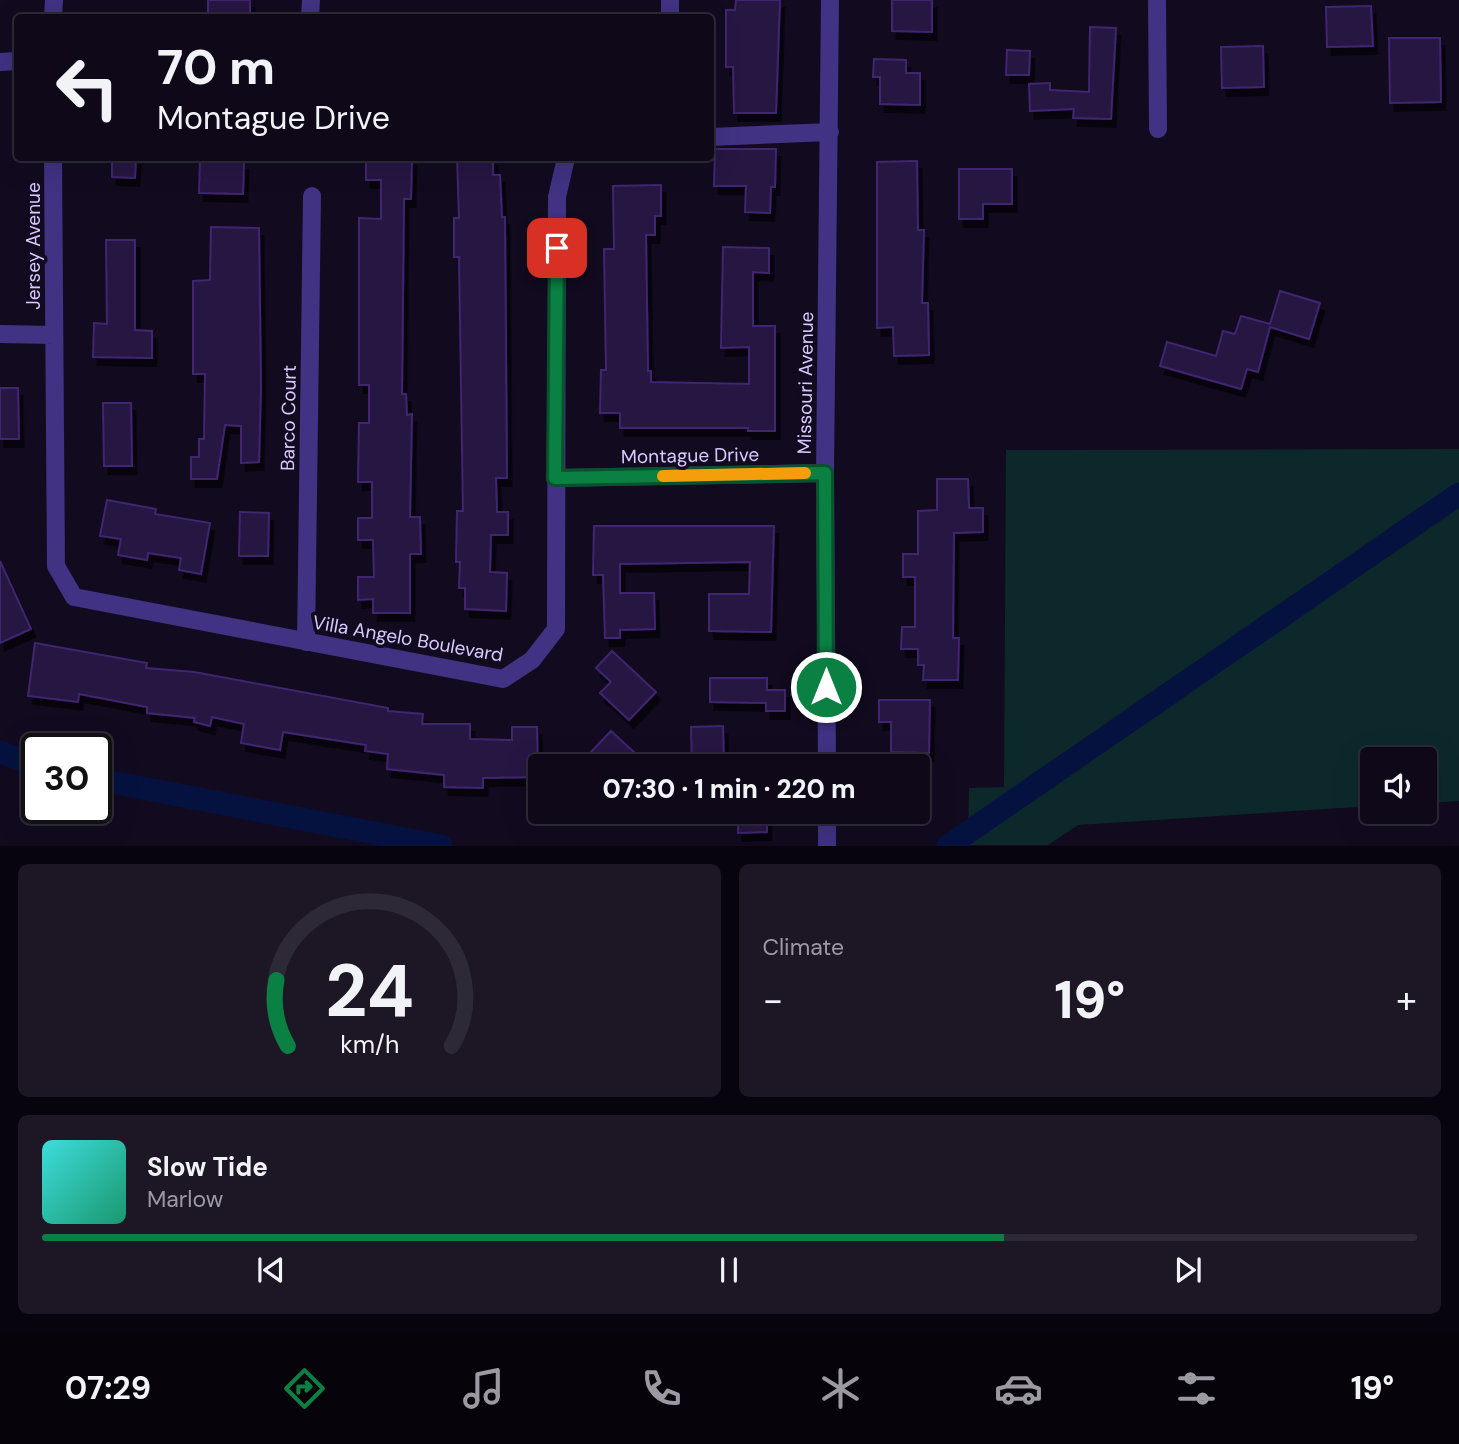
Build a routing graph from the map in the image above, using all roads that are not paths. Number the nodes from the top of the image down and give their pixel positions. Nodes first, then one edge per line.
1 (830, 0) edge
2 (1157, 0) edge
3 (1158, 130) dead end
4 (830, 132) junction
5 (714, 137) edge
6 (53, 161) edge
7 (565, 161) edge
8 (312, 196) dead end
9 (0, 334) edge
10 (54, 335) junction
11 (825, 473) junction
12 (555, 478) junction
13 (306, 642) junction
14 (827, 754) edge
15 (827, 824) edge
16 (827, 845) edge

1 - 4 street, Missouri Avenue
2 - 3 street
4 - 5 street
4 - 11 street, Missouri Avenue
6 - 10 street, Jersey Avenue
7 - 12 street, Villa Angelo Boulevard
8 - 13 street, Barco Court
9 - 10 street
10 - 13 street, Villa Angelo Boulevard
11 - 12 street, Montague Drive
11 - 14 street, Missouri Avenue
12 - 13 street, Villa Angelo Boulevard
15 - 16 street

